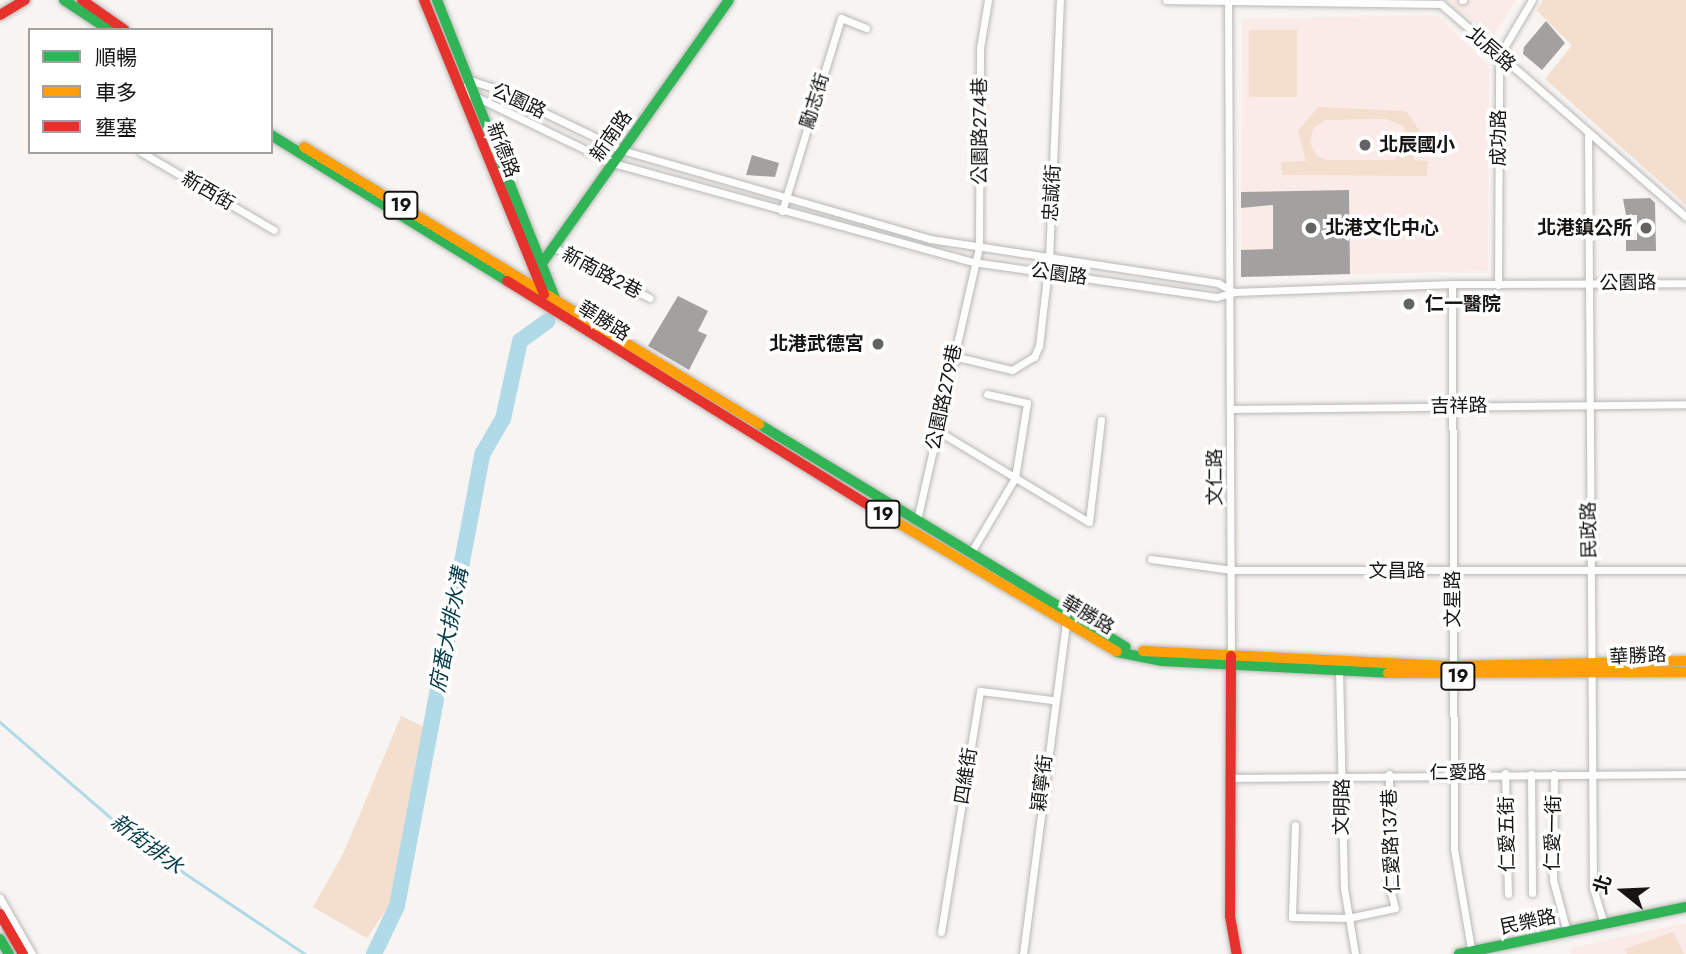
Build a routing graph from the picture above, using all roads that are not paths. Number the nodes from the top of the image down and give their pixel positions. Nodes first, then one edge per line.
1 (25, 0) edge
2 (64, 0) edge
3 (82, 0) edge
4 (424, 0) edge
5 (437, 0) edge
6 (729, 0) edge
7 (988, 0) edge
8 (1060, 0) edge
9 (1166, 0) edge
10 (1532, 0) edge
11 (1228, 1) edge
12 (1441, 2) edge
13 (0, 15) edge
14 (106, 28) edge
15 (122, 28) edge
16 (866, 28) dead end
17 (1499, 56) junction
18 (472, 81) junction
19 (462, 90) junction
20 (479, 99) junction
21 (273, 128) edge
22 (1588, 133) junction
23 (273, 136) edge
24 (622, 150) junction
25 (144, 154) edge
26 (613, 163) junction
27 (786, 197) junction
28 (782, 211) junction
29 (1686, 218) edge
30 (274, 230) dead end
31 (555, 248) junction
32 (979, 248) junction
33 (1049, 260) junction
34 (973, 262) junction
35 (543, 263) junction
36 (1047, 272) junction
37 (1686, 282) edge
38 (530, 283) junction
39 (1452, 284) junction
40 (1588, 284) junction
41 (1498, 285) junction
42 (1234, 292) junction
43 (650, 298) dead end
44 (557, 306) junction
45 (953, 356) junction
46 (987, 394) dead end
47 (1587, 404) junction
48 (1686, 404) edge
49 (1451, 405) junction
50 (1232, 409) junction
51 (1101, 420) dead end
52 (938, 430) junction
53 (1015, 478) junction
54 (913, 526) junction
55 (970, 554) junction
56 (1151, 559) dead end
57 (1232, 570) junction
58 (1686, 570) edge
59 (1453, 571) junction
60 (1590, 571) junction
61 (1068, 619) junction
62 (1231, 660) junction
63 (1339, 660) junction
64 (1686, 661) edge
65 (1591, 664) junction
66 (1454, 671) junction
67 (1339, 672) junction
68 (1686, 672) edge
69 (1591, 676) junction
70 (1052, 700) junction
71 (1453, 772) junction
72 (1505, 773) junction
73 (1389, 774) junction
74 (1531, 774) junction
75 (1686, 774) edge
76 (1343, 775) junction
77 (1554, 775) junction
78 (1592, 775) junction
79 (1231, 778) junction
80 (1295, 825) dead end
81 (1532, 893) dead end
82 (1508, 894) dead end
83 (0, 898) edge
84 (1686, 907) edge
85 (0, 914) edge
86 (1348, 918) junction
87 (1604, 924) junction
88 (941, 932) dead end
89 (1567, 932) junction
90 (0, 939) edge
91 (1472, 953) edge
92 (9, 954) edge
93 (23, 954) edge
94 (32, 954) edge
95 (1023, 954) edge
96 (1237, 954) edge
97 (1355, 954) edge
98 (1460, 954) edge

1 - 13 main road
2 - 14 main road
3 - 15 main road
4 - 19 main road, 新德路
5 - 18 main road, 新德路
6 - 24 main road, 新南路
7 - 32 street, 公園路274巷
8 - 33 street, 忠誠街
9 - 11 street, 北辰路
10 - 17 street
11 - 12 street, 北辰路
11 - 42 street, 文仁路
12 - 17 street, 北辰路
16 - 27 street, 勵志街
17 - 22 street, 北辰路
17 - 41 street, 成功路
18 - 19 street, 公園路
18 - 20 main road, 新德路
18 - 24 street, 公園路
19 - 20 street, 公園路
19 - 38 main road, 新德路
20 - 26 street, 公園路
20 - 35 main road, 新德路
21 - 38 main road, 19
22 - 29 street, 北辰路
22 - 40 street, 民政路
23 - 38 main road, 19
24 - 26 main road, 新南路
24 - 27 street, 公園路
25 - 30 street, 新西街
26 - 28 street, 公園路
26 - 31 main road, 新南路
27 - 28 street, 勵志街
27 - 32 street, 公園路
28 - 34 street, 公園路
31 - 35 main road, 新南路
31 - 43 street, 新南路2巷
32 - 33 street, 公園路
32 - 34 street, 公園路274巷
33 - 36 street, 忠誠街
33 - 42 street, 公園路
34 - 36 street, 公園路
34 - 45 street, 公園路279巷
35 - 38 main road, 新南路
35 - 44 main road, 新德路
36 - 42 street, 公園路
36 - 45 street, 忠誠街
37 - 40 street, 公園路
38 - 44 main road, 19
38 - 44 main road, 19
39 - 41 street, 公園路
39 - 42 street, 公園路
39 - 49 street, 文星路
40 - 41 street, 公園路
40 - 47 street, 民政路
42 - 50 street, 文仁路
44 - 54 main road, 華勝路 / 19
45 - 52 street, 公園路279巷
46 - 53 street
47 - 48 street, 吉祥路
47 - 49 street, 吉祥路
47 - 60 street, 民政路
49 - 50 street, 吉祥路
49 - 59 street, 文星路
50 - 57 street, 文仁路
51 - 53 street
52 - 53 street
52 - 54 street, 公園路279巷
53 - 55 street
54 - 55 main road, 華勝路 / 19
54 - 61 main road, 華勝路 / 19
55 - 61 main road, 華勝路 / 19
56 - 57 street, 文昌路
57 - 59 street, 文昌路
57 - 62 street, 文仁路
58 - 60 street, 文昌路
59 - 60 street, 文昌路
59 - 66 street, 文星路
60 - 65 street, 民政路
61 - 62 main road, 華勝路 / 19
61 - 70 street, 穎寧街
62 - 63 main road, 華勝路 / 19
62 - 67 main road, 華勝路 / 19
62 - 79 main road, 文仁路
63 - 66 main road, 華勝路 / 19
63 - 67 street, 文明路
64 - 65 main road, 華勝路 / 19
65 - 66 main road, 華勝路 / 19
65 - 69 street, 民政路
66 - 67 main road, 華勝路 / 19
66 - 69 main road, 華勝路 / 19
66 - 71 street, 文星路
67 - 76 street, 文明路
68 - 69 main road, 華勝路 / 19
69 - 78 street, 民政路
70 - 88 street, 四維街
70 - 95 street, 穎寧街
71 - 72 street, 仁愛路
71 - 73 street, 仁愛路
71 - 91 street, 文星路
72 - 74 street, 仁愛路
72 - 82 street, 仁愛五街
73 - 76 street, 仁愛路
73 - 86 street, 仁愛路137巷
74 - 77 street, 仁愛路
74 - 81 street
75 - 78 street, 仁愛路
76 - 79 street, 仁愛路
76 - 86 street, 文明路
77 - 78 street, 仁愛路
77 - 89 street, 仁愛一街
78 - 87 street, 民政路
79 - 96 main road, 文仁路
80 - 86 street
83 - 94 street
84 - 87 main road, 民樂路
85 - 93 main road
86 - 97 street, 文明路
87 - 89 main road, 民樂路
89 - 91 main road, 民樂路
90 - 92 main road
91 - 98 main road, 民樂路

